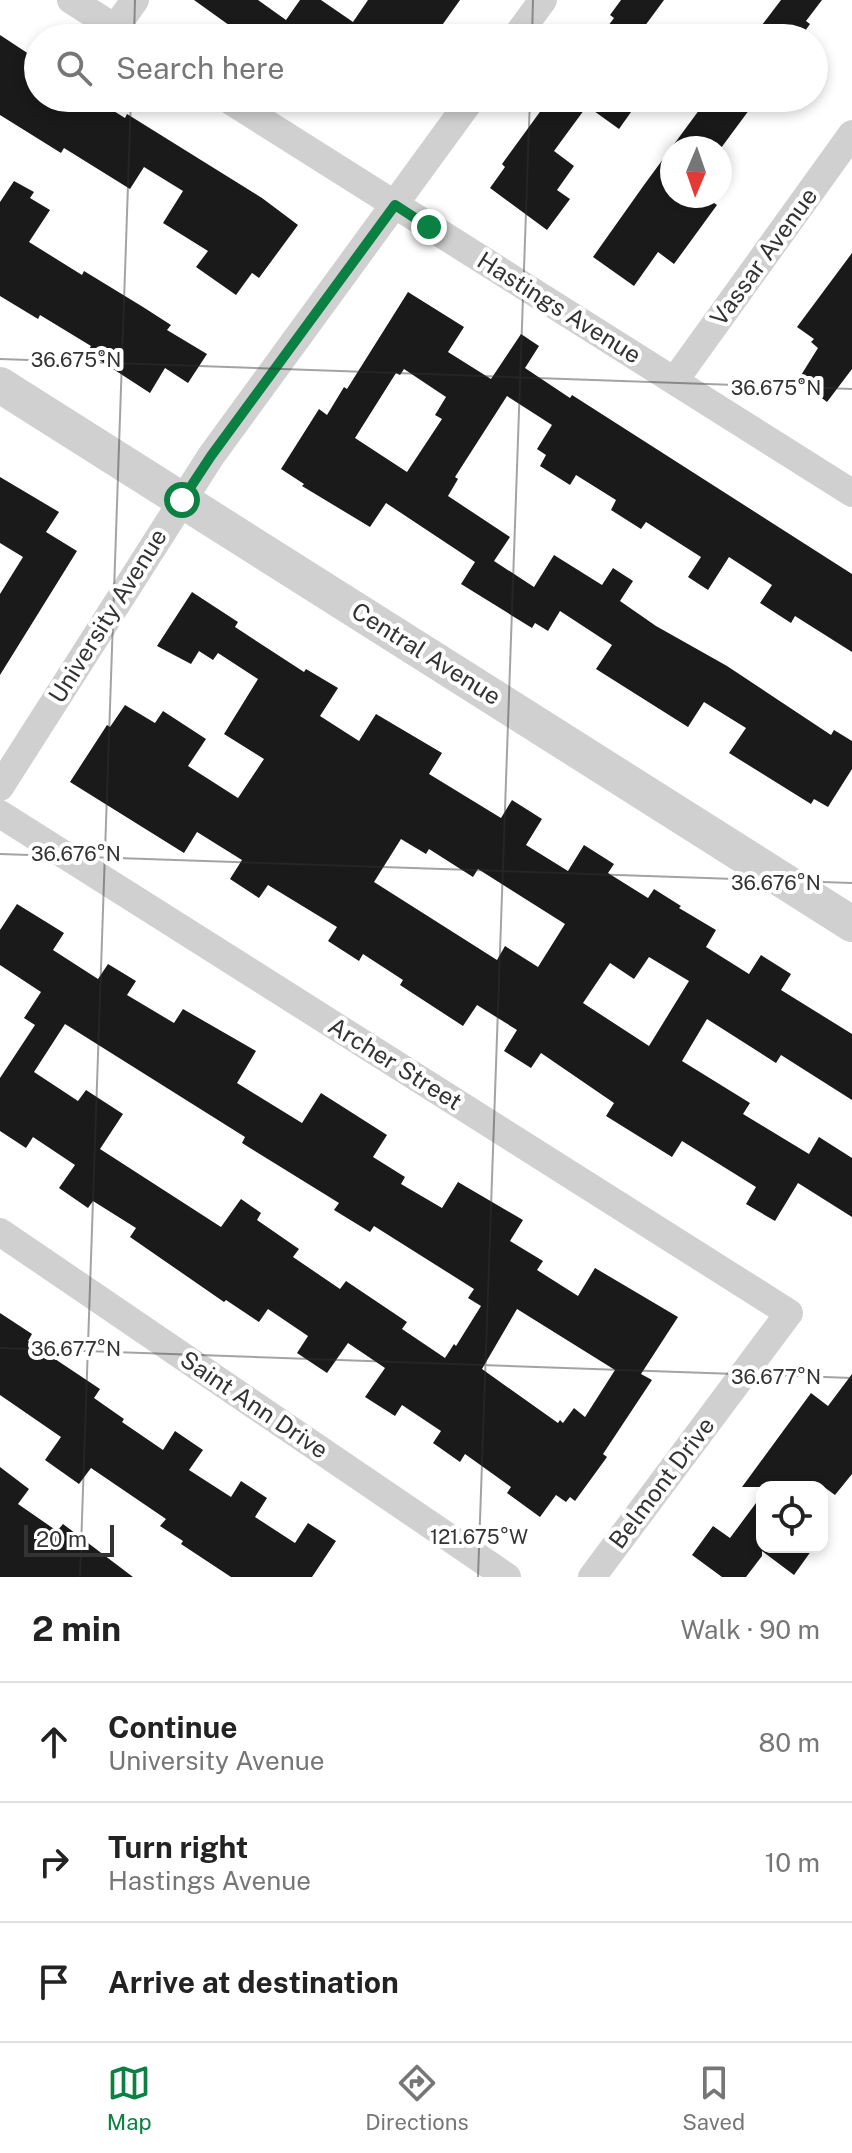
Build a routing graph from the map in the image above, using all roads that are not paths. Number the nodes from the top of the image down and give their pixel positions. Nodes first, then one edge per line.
1 (71, 0) edge
2 (135, 0) edge
3 (543, 0) edge
4 (109, 24) edge
5 (126, 24) edge
6 (525, 24) edge
7 (248, 112) edge
8 (462, 112) edge
9 (852, 134) edge
10 (395, 205) junction
11 (675, 380) junction
12 (0, 385) edge
13 (852, 493) edge
14 (182, 500) junction
15 (0, 787) edge
16 (0, 814) edge
17 (852, 924) edge
18 (0, 1232) edge
19 (789, 1313) joint
20 (507, 1577) edge
21 (592, 1577) edge

1 - 4 street
2 - 5 street
3 - 6 street
7 - 10 street, Hastings Avenue
8 - 10 street, University Avenue
9 - 11 street, Vassar Avenue
10 - 11 street, Hastings Avenue
10 - 14 street, University Avenue
11 - 13 street, Hastings Avenue
12 - 14 street, Central Avenue
14 - 15 street, University Avenue
14 - 17 street, Central Avenue
16 - 19 street, Archer Street
18 - 20 street, Saint Ann Drive
19 - 21 street, Belmont Drive

